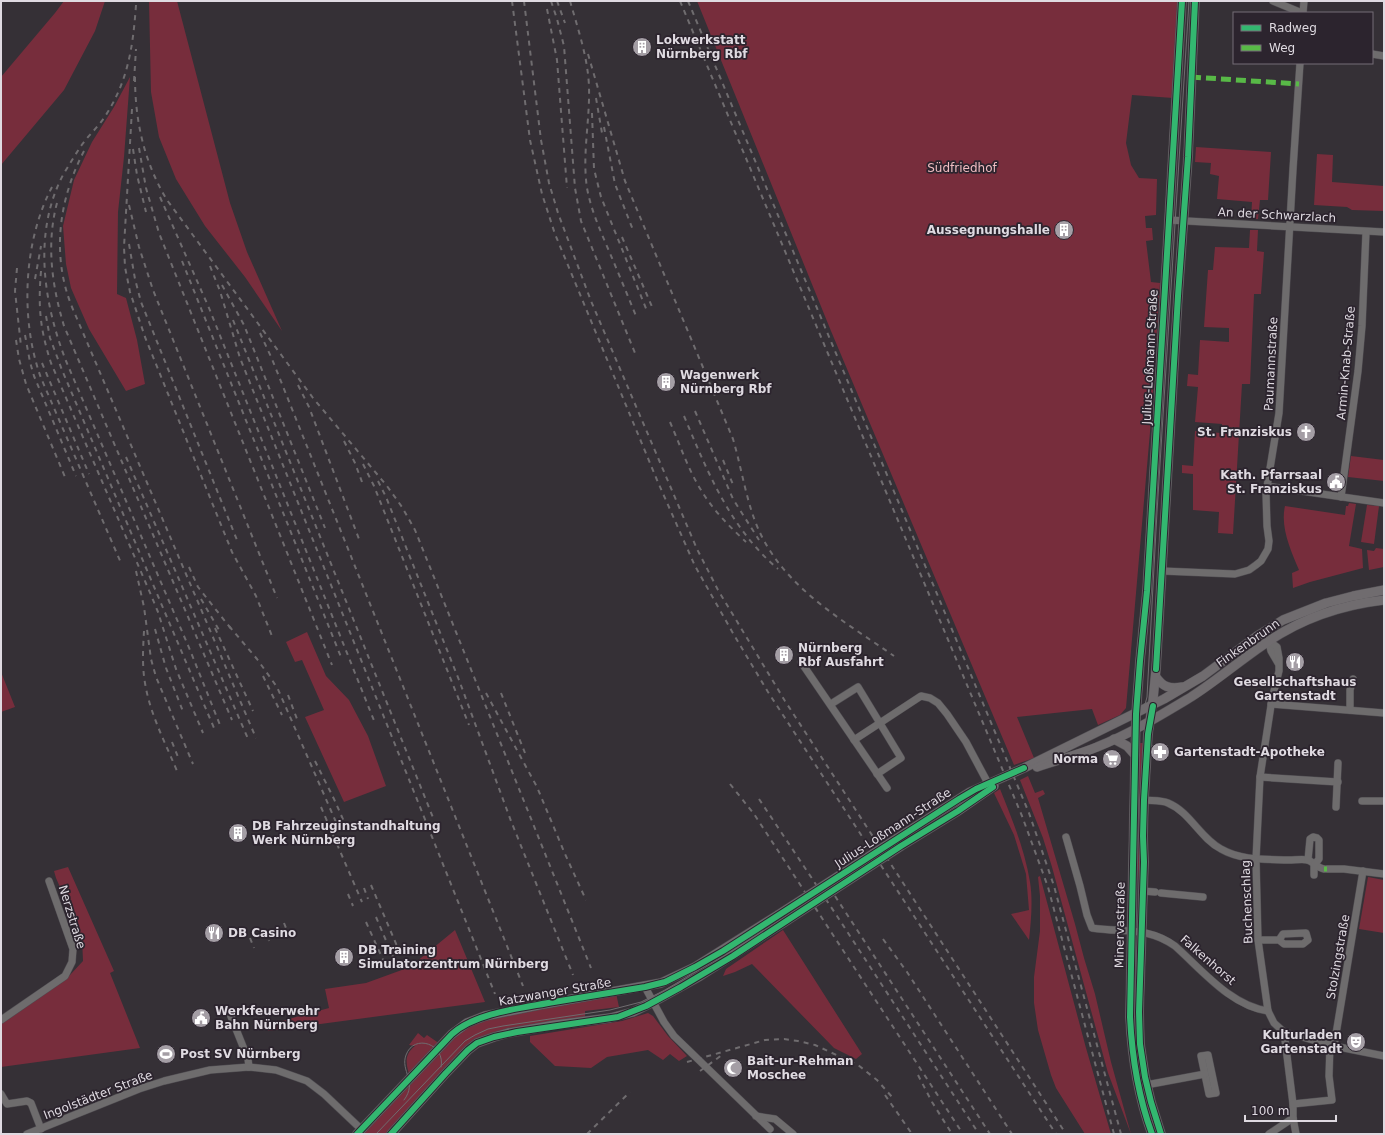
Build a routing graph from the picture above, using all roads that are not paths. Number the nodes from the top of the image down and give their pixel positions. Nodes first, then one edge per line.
1 (1182, 1) edge
2 (1195, 1) edge
3 (1273, 1) edge
4 (1304, 1) edge
5 (1300, 12) edge
6 (1303, 12) edge
7 (1373, 54) edge
8 (1384, 56) edge
9 (1300, 64) edge
10 (1169, 220) junction
11 (1184, 221) junction
12 (1290, 227) junction
13 (1366, 232) junction
14 (1384, 232) edge
15 (1267, 486) junction
16 (1341, 497) junction
17 (1384, 503) edge
18 (1162, 571) junction
19 (1384, 590) edge
20 (1384, 600) edge
21 (1264, 632) junction
22 (1269, 641) junction
23 (801, 662) dead end
24 (1156, 677) junction
25 (1353, 679) dead end
26 (1187, 686) junction
27 (831, 704) junction
28 (1271, 704) junction
29 (1153, 706) junction
30 (1350, 710) junction
31 (1384, 713) edge
32 (1136, 714) junction
33 (1150, 720) junction
34 (880, 723) junction
35 (1136, 728) junction
36 (1114, 739) junction
37 (854, 740) junction
38 (1135, 755) junction
39 (1338, 763) dead end
40 (878, 774) junction
41 (1260, 777) junction
42 (1338, 782) junction
43 (989, 786) junction
44 (886, 788) dead end
45 (1144, 800) junction
46 (1384, 801) edge
47 (1362, 802) dead end
48 (1336, 807) dead end
49 (1066, 837) dead end
50 (1256, 859) junction
51 (1311, 863) junction
52 (1363, 871) junction
53 (1384, 874) edge
54 (1314, 875) dead end
55 (49, 882) dead end
56 (1143, 891) junction
57 (1203, 897) dead end
58 (780, 919) junction
59 (1131, 931) junction
60 (1142, 931) junction
61 (1258, 940) junction
62 (1279, 940) dead end
63 (645, 987) junction
64 (653, 1002) junction
65 (1268, 1011) junction
66 (230, 1014) dead end
67 (1, 1020) edge
68 (1284, 1032) junction
69 (1332, 1045) junction
70 (1384, 1056) edge
71 (249, 1067) junction
72 (1205, 1074) junction
73 (1146, 1085) junction
74 (1, 1094) edge
75 (1293, 1104) junction
76 (756, 1116) junction
77 (1293, 1118) junction
78 (41, 1129) junction
79 (770, 1129) dead end
80 (362, 1132) edge
81 (27, 1134) edge
82 (391, 1134) edge
83 (793, 1134) edge
84 (1152, 1134) edge
85 (1161, 1134) edge
86 (1269, 1134) edge
87 (1296, 1134) edge

1 - 10 main road, Julius-Loßmann-Straße
2 - 11 main road, Julius-Loßmann-Straße
3 - 5 street
4 - 6 street
7 - 8 street
9 - 12 street, Paumannstraße
10 - 11 street, An der Schwarzlach
10 - 32 main road, Julius-Loßmann-Straße
11 - 12 street, An der Schwarzlach
11 - 18 main road, Julius-Loßmann-Straße
12 - 13 street, An der Schwarzlach
12 - 15 street, Paumannstraße
13 - 14 street, An der Schwarzlach
13 - 16 street, Armin-Knab-Straße
15 - 16 street
15 - 18 street, Paumannstraße
16 - 17 street
18 - 24 main road, Julius-Loßmann-Straße
19 - 21 main road, Finkenbrunn
20 - 22 main road, Finkenbrunn
21 - 22 street, Buchenschlag
21 - 26 main road, Finkenbrunn
22 - 28 street, Buchenschlag
22 - 33 main road, Finkenbrunn
23 - 27 street
24 - 26 main road
24 - 29 main road, Julius-Loßmann-Straße
25 - 30 street
26 - 29 main road, Finkenbrunn
27 - 34 street
27 - 37 street
28 - 30 street
28 - 41 street, Buchenschlag
29 - 32 main road, Finkenbrunn
29 - 33 main road, Julius-Loßmann-Straße
30 - 31 street
32 - 35 main road, Minervastraße
32 - 43 main road, Julius-Loßmann-Straße
33 - 35 main road, Finkenbrunn
33 - 45 main road, Minervastraße
34 - 37 street
34 - 40 street
34 - 43 street
35 - 36 main road, Julius-Loßmann-Straße
35 - 38 main road, Minervastraße
36 - 38 main road
36 - 43 main road, Julius-Loßmann-Straße
37 - 40 street
38 - 59 main road, Minervastraße
39 - 42 street
40 - 44 street
41 - 42 street
41 - 50 street, Buchenschlag
42 - 48 street
43 - 58 main road, Julius-Loßmann-Straße, bridge
45 - 50 street
45 - 56 main road, Minervastraße
46 - 47 street
49 - 59 street, Minervastraße
50 - 51 street
50 - 61 street, Buchenschlag
51 - 52 street
51 - 54 street
52 - 53 street
52 - 69 street, Stolzingstraße
55 - 67 street, Nerzstraße
56 - 57 street
56 - 60 main road, Minervastraße
58 - 63 main road, Katzwanger Straße
58 - 64 main road
59 - 60 street, Falkenhorst
59 - 84 main road, Minervastraße
60 - 65 street, Falkenhorst
60 - 73 main road, Minervastraße
61 - 62 street
61 - 65 street, Buchenschlag
63 - 64 street
63 - 80 main road, Katzwanger Straße
64 - 76 street
64 - 82 main road
65 - 68 street, Buchenschlag
66 - 71 street
68 - 69 street
68 - 75 street
69 - 70 street
69 - 75 street, Stolzingstraße
71 - 78 street, Ingolstädter Straße
71 - 80 street, Ingolstädter Straße
72 - 72 street
72 - 73 street
73 - 85 main road, Minervastraße
74 - 78 street
75 - 77 street
76 - 79 street
76 - 83 street
77 - 86 street
77 - 87 street
78 - 81 street, Ingolstädter Straße

